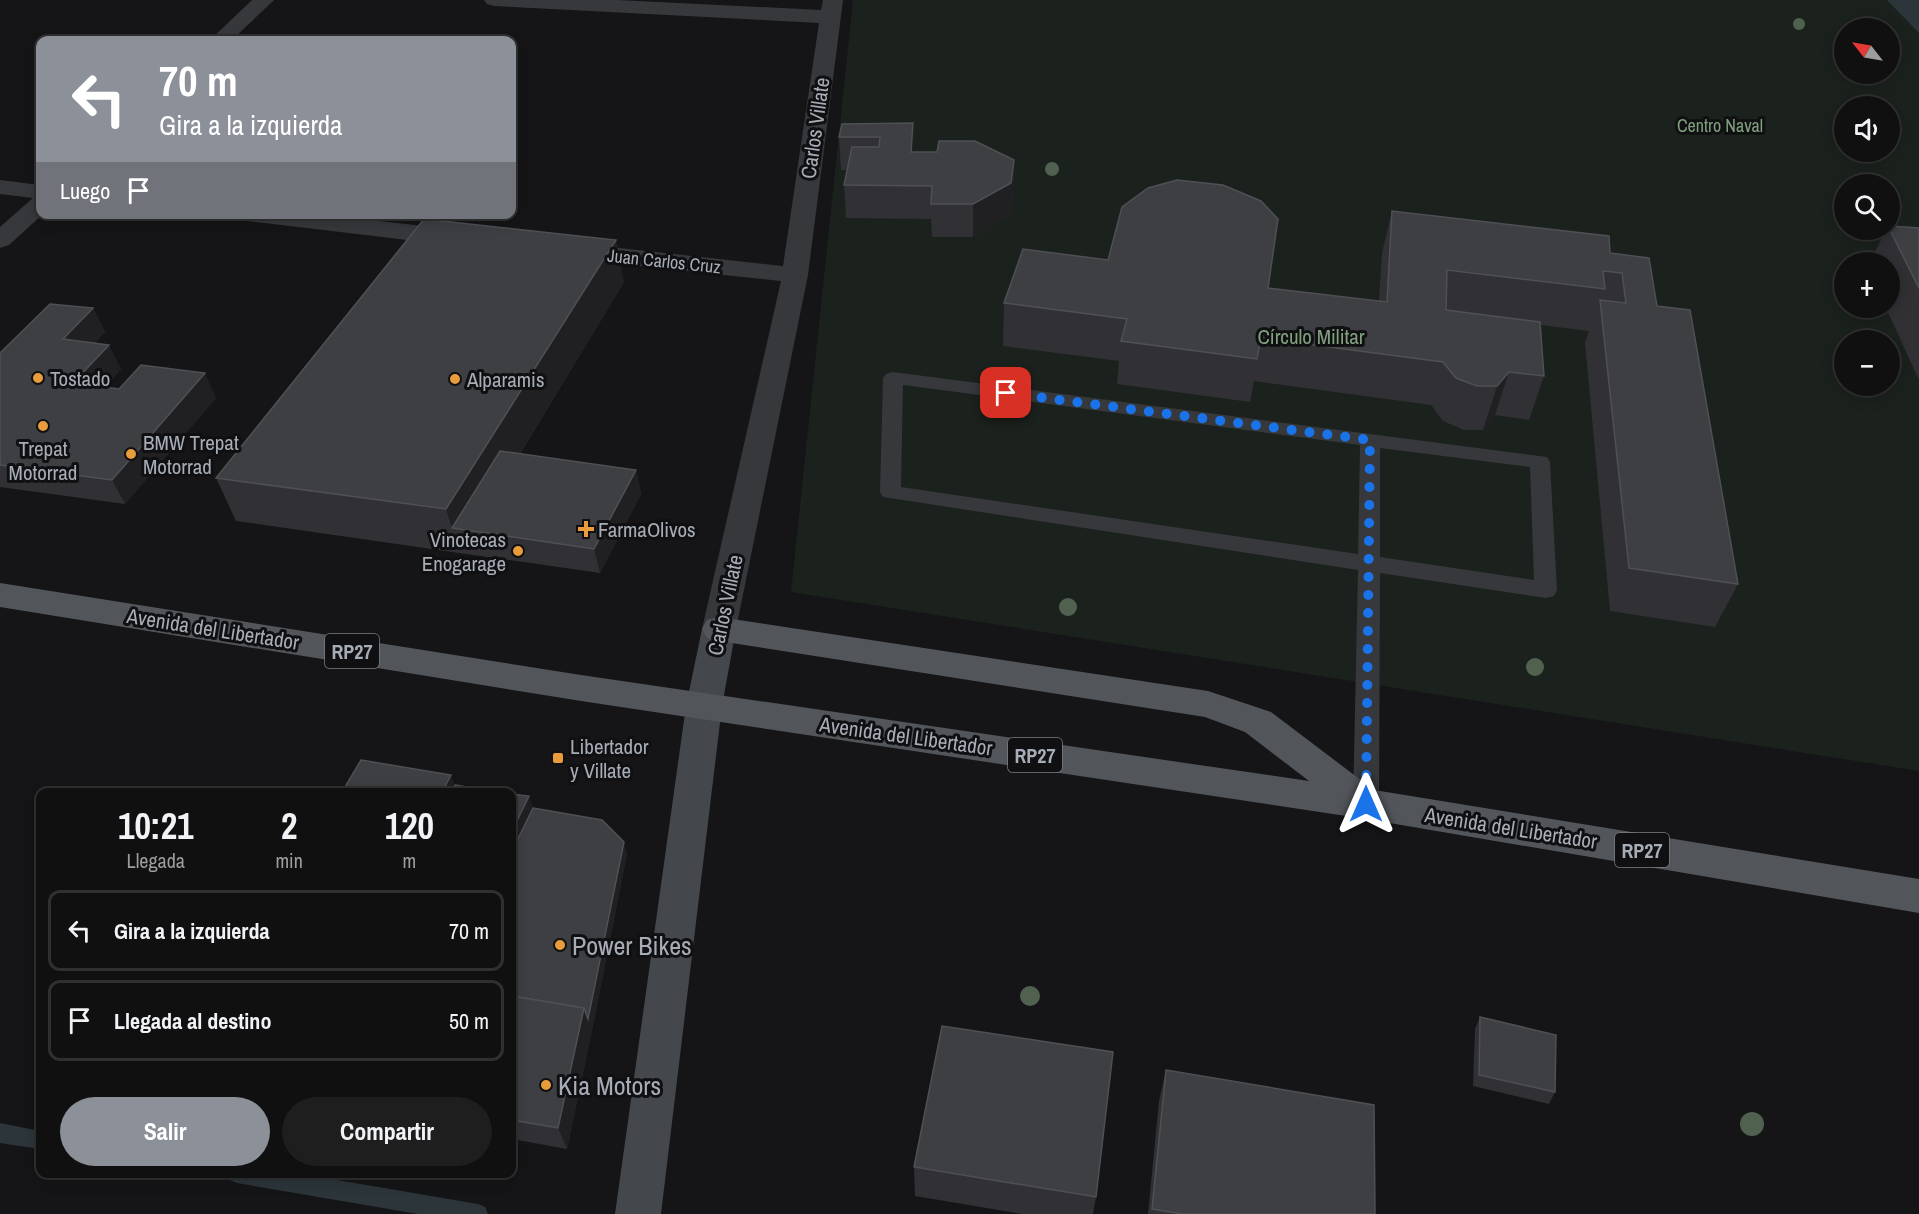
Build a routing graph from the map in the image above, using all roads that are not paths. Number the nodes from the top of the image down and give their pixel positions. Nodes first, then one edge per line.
1 (264, 0) edge
2 (494, 0) edge
3 (832, 9) edge
4 (224, 36) edge
5 (0, 187) edge
6 (36, 192) edge
7 (36, 208) edge
8 (292, 219) edge
9 (0, 240) edge
10 (487, 241) edge
11 (546, 248) edge
12 (795, 275) junction
13 (1370, 440) junction
14 (1368, 564) junction
15 (0, 595) edge
16 (719, 629) junction
17 (704, 706) junction
18 (1366, 804) junction
19 (1919, 896) edge
20 (638, 1214) edge

1 - 4 street
2 - 3 street
3 - 12 street, Carlos Villate
5 - 6 street
7 - 9 street
8 - 10 street
11 - 12 street, Juan Carlos Cruz
12 - 16 street, Carlos Villate
13 - 14 lane
13 - 14 lane
13 - 14 lane
14 - 18 lane
15 - 17 main road, Avenida del Libertador / RP27
16 - 17 street, Carlos Villate
16 - 18 main road
17 - 18 main road, Avenida del Libertador / RP27
17 - 20 street, Carlos Villate
18 - 19 main road, Avenida del Libertador / RP27

